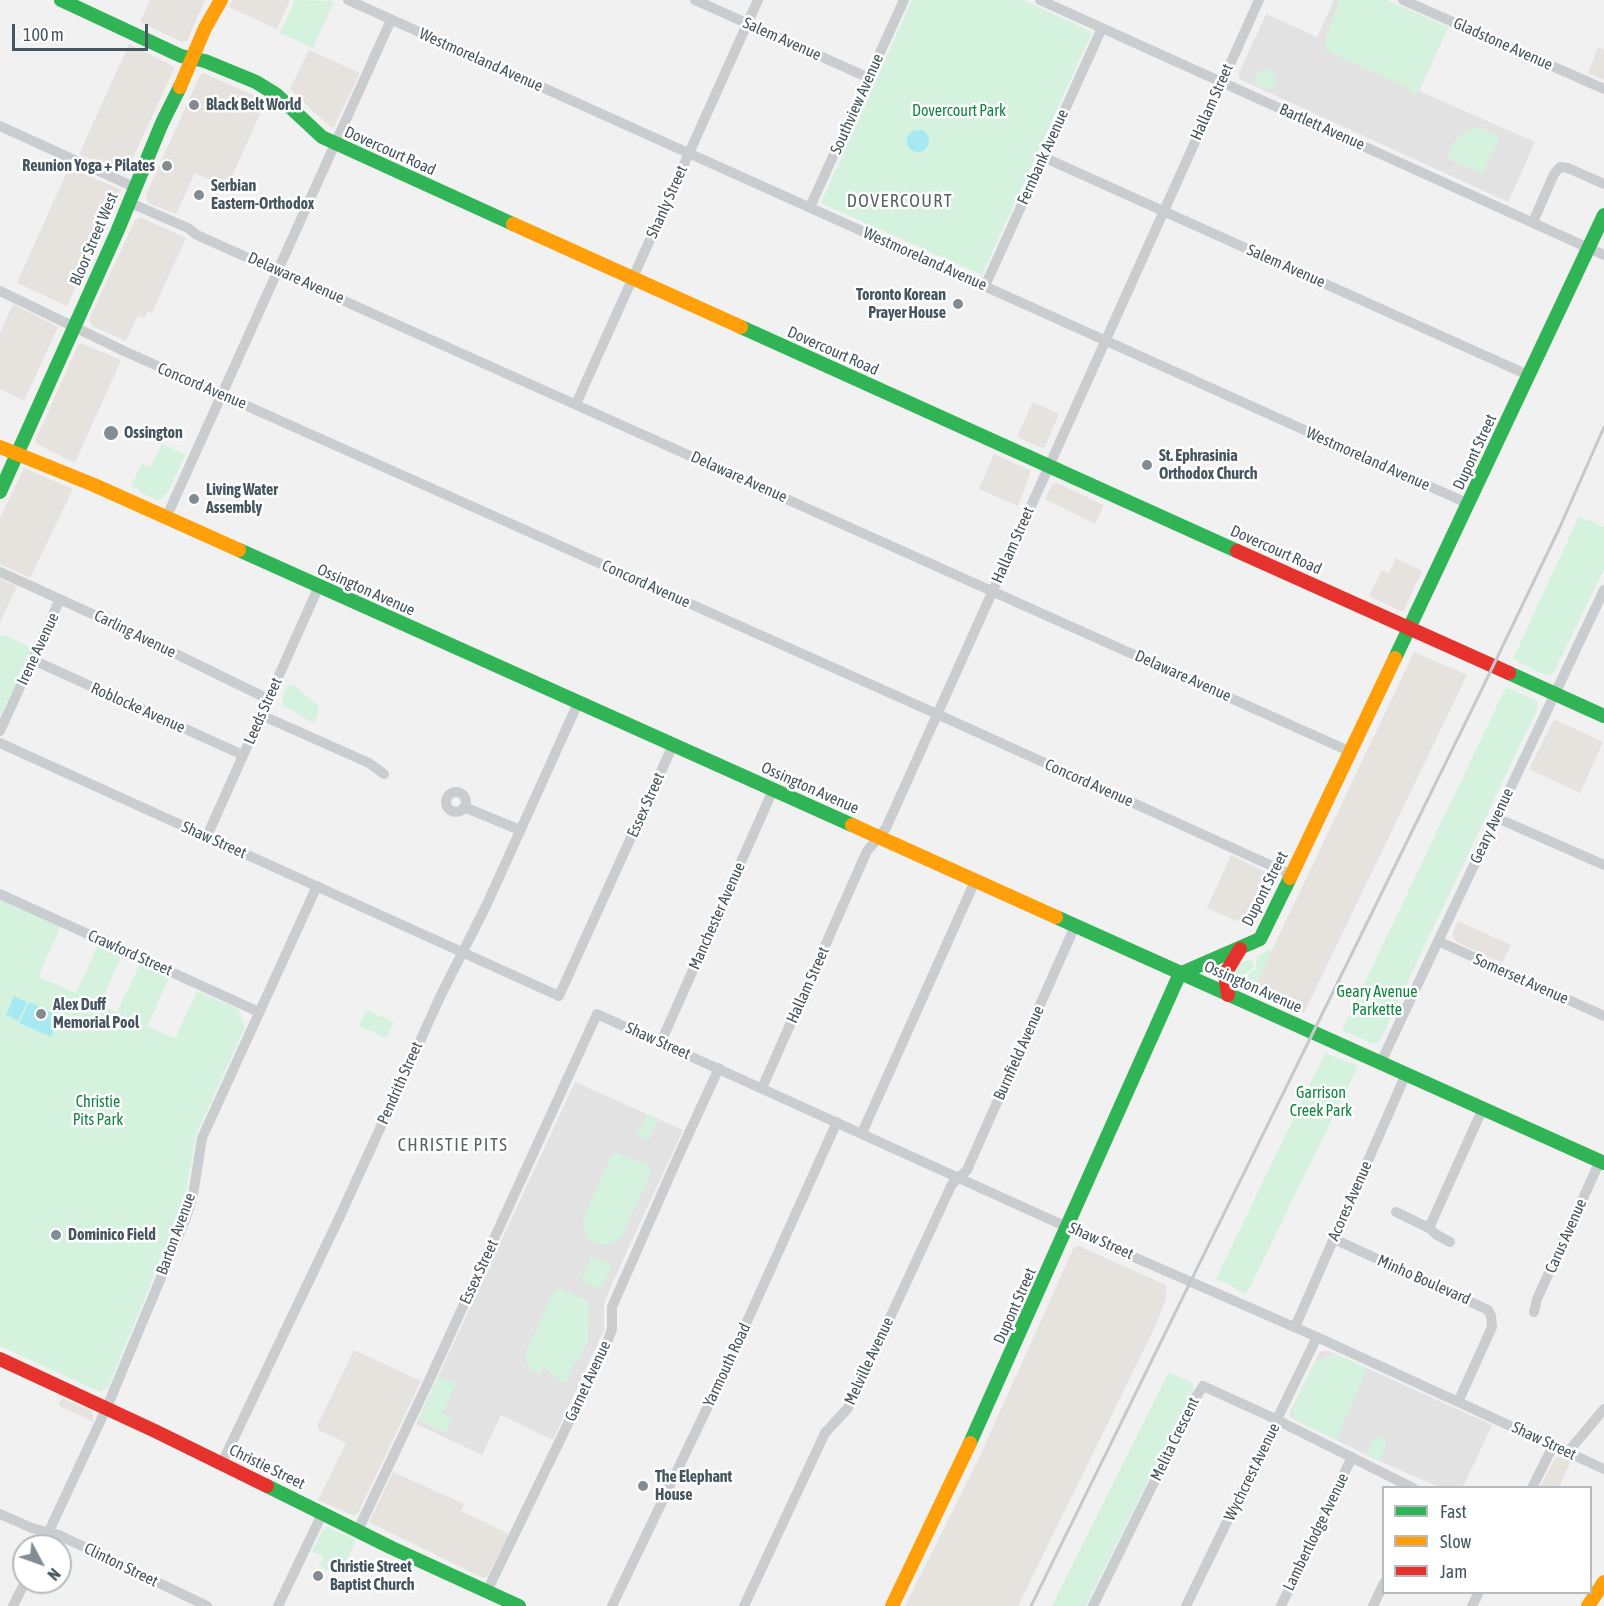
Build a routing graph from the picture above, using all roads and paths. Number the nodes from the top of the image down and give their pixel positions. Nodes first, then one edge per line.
1 (61, 0) edge
2 (221, 0) edge
3 (348, 0) edge
4 (695, 0) edge
5 (758, 0) edge
6 (904, 0) edge
7 (1040, 0) edge
8 (1259, 0) edge
9 (1403, 0) edge
10 (391, 20) junction
11 (748, 24) junction
12 (1102, 28) junction
13 (193, 58) junction
14 (869, 78) junction
15 (1222, 82) junction
16 (1604, 88) edge
17 (0, 126) edge
18 (335, 144) junction
19 (689, 153) junction
20 (1043, 157) junction
21 (1604, 184) edge
22 (134, 187) junction
23 (128, 202) junction
24 (810, 207) junction
25 (1163, 211) junction
26 (1604, 215) edge
27 (1533, 222) junction
28 (1589, 248) junction
29 (1604, 255) edge
30 (278, 270) junction
31 (633, 279) junction
32 (985, 286) junction
33 (0, 291) edge
34 (74, 327) junction
35 (1105, 341) junction
36 (1528, 375) junction
37 (222, 395) junction
38 (576, 404) junction
39 (0, 447) edge
40 (16, 453) junction
41 (1049, 466) junction
42 (0, 492) edge
43 (1469, 504) junction
44 (166, 518) junction
45 (0, 572) edge
46 (319, 586) junction
47 (1604, 590) edge
48 (993, 591) junction
49 (60, 599) junction
50 (1409, 628) junction
51 (33, 660) junction
52 (1555, 694) junction
53 (268, 699) junction
54 (578, 703) junction
55 (937, 714) junction
56 (261, 715) junction
57 (1604, 716) edge
58 (0, 731) edge
59 (0, 743) edge
60 (673, 745) junction
61 (1351, 752) junction
62 (243, 754) junction
63 (384, 774) dead end
64 (773, 790) junction
65 (464, 807) dead end
66 (1497, 818) junction
67 (520, 830) junction
68 (207, 837) junction
69 (879, 837) junction
70 (1604, 865) edge
71 (1292, 875) junction
72 (975, 881) junction
73 (317, 886) junction
74 (0, 894) edge
75 (1075, 926) junction
76 (1438, 941) junction
77 (1240, 949) junction
78 (462, 952) junction
79 (1182, 973) junction
80 (1228, 995) junction
81 (559, 996) joint
82 (259, 1012) junction
83 (597, 1014) joint
84 (1604, 1016) edge
85 (661, 1042) junction
86 (1381, 1062) junction
87 (719, 1068) junction
88 (1406, 1074) junction
89 (762, 1088) junction
90 (1483, 1108) junction
91 (837, 1122) junction
92 (862, 1133) junction
93 (1602, 1162) edge
94 (958, 1177) junction
95 (1396, 1212) dead end
96 (1068, 1227) junction
97 (1429, 1228) junction
98 (1334, 1239) junction
99 (1450, 1242) dead end
100 (1534, 1312) dead end
101 (1295, 1328) junction
102 (1317, 1337) junction
103 (0, 1359) edge
104 (1458, 1402) junction
105 (106, 1407) junction
106 (1604, 1409) edge
107 (1277, 1420) junction
108 (1553, 1446) junction
109 (1568, 1452) junction
110 (1352, 1457) junction
111 (222, 1463) junction
112 (1604, 1469) edge
113 (1409, 1486) edge
114 (1533, 1486) edge
115 (323, 1512) junction
116 (0, 1514) edge
117 (358, 1530) junction
118 (48, 1532) junction
119 (1604, 1582) edge
120 (1382, 1585) edge
121 (487, 1591) junction
122 (207, 1606) edge
123 (278, 1606) edge
124 (519, 1606) edge
125 (612, 1606) edge
126 (744, 1606) edge
127 (892, 1606) edge
128 (1093, 1606) edge
129 (1186, 1606) edge
130 (1281, 1606) edge
131 (1373, 1606) edge
132 (1588, 1606) edge

1 - 13 street, Dovercourt Road
2 - 13 street, Bloor Street West
3 - 10 street, Westmoreland Avenue
4 - 11 street, Salem Avenue
5 - 11 street, Shanly Street
6 - 14 street, Southview Avenue
7 - 12 street, Bartlett Avenue
8 - 15 street, Hallam Street
9 - 16 street, Gladstone Avenue
10 - 18 street
10 - 19 street, Westmoreland Avenue
11 - 14 street, Salem Avenue
11 - 19 street, Shanly Street
12 - 15 street, Bartlett Avenue
12 - 20 street, Fernbank Avenue
13 - 18 street, Dovercourt Road
13 - 22 street, Bloor Street West
14 - 24 street, Southview Avenue
15 - 25 street, Hallam Street
15 - 27 street, Bartlett Avenue
17 - 22 street
18 - 30 street
18 - 31 street, Dovercourt Road
19 - 24 street, Westmoreland Avenue
19 - 31 street, Shanly Street
20 - 25 street, Salem Avenue
20 - 32 street, Fernbank Avenue
21 - 27 street
22 - 23 street, Bloor Street West
23 - 30 street, Delaware Avenue
23 - 34 street, Bloor Street West
24 - 32 street, Westmoreland Avenue
25 - 35 street, Hallam Street
25 - 36 street, Salem Avenue
26 - 28 street, Dupont Street
27 - 28 street, Bartlett Avenue
28 - 29 street, Bartlett Avenue
28 - 36 street, Dupont Street
30 - 37 street
30 - 38 street, Delaware Avenue
31 - 38 street, Shanly Street
31 - 41 street, Dovercourt Road
32 - 35 street, Westmoreland Avenue
33 - 34 street, Concord Avenue
34 - 37 street, Concord Avenue
34 - 40 street, Bloor Street West
35 - 41 street, Hallam Street
35 - 43 street, Westmoreland Avenue
36 - 43 street, Dupont Street
37 - 44 street
37 - 55 street, Concord Avenue
38 - 48 street, Delaware Avenue
39 - 40 street, Ossington Avenue
40 - 42 street, Bloor Street West
40 - 44 street, Ossington Avenue
41 - 48 street, Hallam Street
41 - 50 street, Dovercourt Road
43 - 50 street, Dupont Street
44 - 46 street, Ossington Avenue
45 - 49 street, Carling Avenue
46 - 53 street, Leeds Street
46 - 54 street, Ossington Avenue
47 - 52 street, Geary Avenue
48 - 55 street, Hallam Street
48 - 61 street, Delaware Avenue
49 - 51 street, Irene Avenue
49 - 53 street, Carling Avenue
50 - 52 street, Dovercourt Road
50 - 61 street, Dupont Street
51 - 58 street, Irene Avenue
51 - 62 street, Roblocke Avenue
52 - 57 street, Dovercourt Road
52 - 66 street, Geary Avenue
53 - 56 street, Leeds Street
54 - 60 street, Ossington Avenue
54 - 67 street, Pendrith Street
55 - 69 street, Hallam Street
55 - 71 street, Concord Avenue
56 - 62 street, Leeds Street
56 - 63 street
59 - 68 street, Shaw Street
60 - 64 street, Ossington Avenue
60 - 81 street, Essex Street
61 - 71 street, Dupont Street
62 - 68 street, Leeds Street
64 - 69 street, Ossington Avenue
64 - 85 street, Manchester Avenue
65 - 67 street
66 - 70 street
66 - 76 street, Geary Avenue
67 - 78 street, Pendrith Street
68 - 73 street, Shaw Street
69 - 72 street, Ossington Avenue
69 - 89 street, Hallam Street
71 - 77 street, Dupont Street
72 - 75 street, Ossington Avenue
72 - 92 street
73 - 78 street, Shaw Street
73 - 82 street, Barton Avenue
74 - 82 street, Crawford Street
75 - 79 street, Ossington Avenue
75 - 94 street, Burnfield Avenue
76 - 84 street, Somerset Avenue
76 - 86 street, Geary Avenue
77 - 79 street, Dupont Street
77 - 80 street
78 - 81 street, Shaw Street
78 - 111 street, Pendrith Street
79 - 80 street, Ossington Avenue
79 - 96 street, Dupont Street
80 - 86 street, Ossington Avenue
82 - 105 street, Barton Avenue
83 - 85 street, Shaw Street
83 - 117 street, Essex Street
85 - 87 street, Shaw Street
86 - 88 street, Ossington Avenue
87 - 89 street, Shaw Street
87 - 121 street, Garnet Avenue
88 - 90 street, Ossington Avenue
88 - 98 street, Acores Avenue
89 - 91 street, Shaw Street
90 - 93 street, Ossington Avenue
90 - 97 street
91 - 92 street, Shaw Street
91 - 125 street, Yarmouth Road
92 - 94 street, Shaw Street
93 - 100 street, Carus Avenue
94 - 96 street, Shaw Street
94 - 126 street, Melville Avenue
95 - 97 street
96 - 101 street, Shaw Street
96 - 127 street, Dupont Street
97 - 99 street
98 - 101 street, Acores Avenue
98 - 104 street, Minho Boulevard
101 - 102 street, Shaw Street
102 - 104 street, Shaw Street
102 - 107 street, Wychcrest Avenue
103 - 105 street, Christie Street
104 - 108 street, Shaw Street
105 - 111 street, Christie Street
105 - 118 street, Barton Avenue
106 - 109 street
107 - 110 street, Melita Crescent
107 - 128 street, Melita Crescent
107 - 129 street, Wychcrest Avenue
108 - 109 street, Shaw Street
108 - 114 street
109 - 112 street, Shaw Street
110 - 113 street, Melita Crescent
110 - 130 street, Lambertlodge Avenue
111 - 115 street, Christie Street
115 - 117 street, Christie Street
115 - 123 street
116 - 118 street, Clinton Street
117 - 121 street, Christie Street
118 - 122 street, Clinton Street
119 - 132 street
120 - 131 street
121 - 124 street, Christie Street

